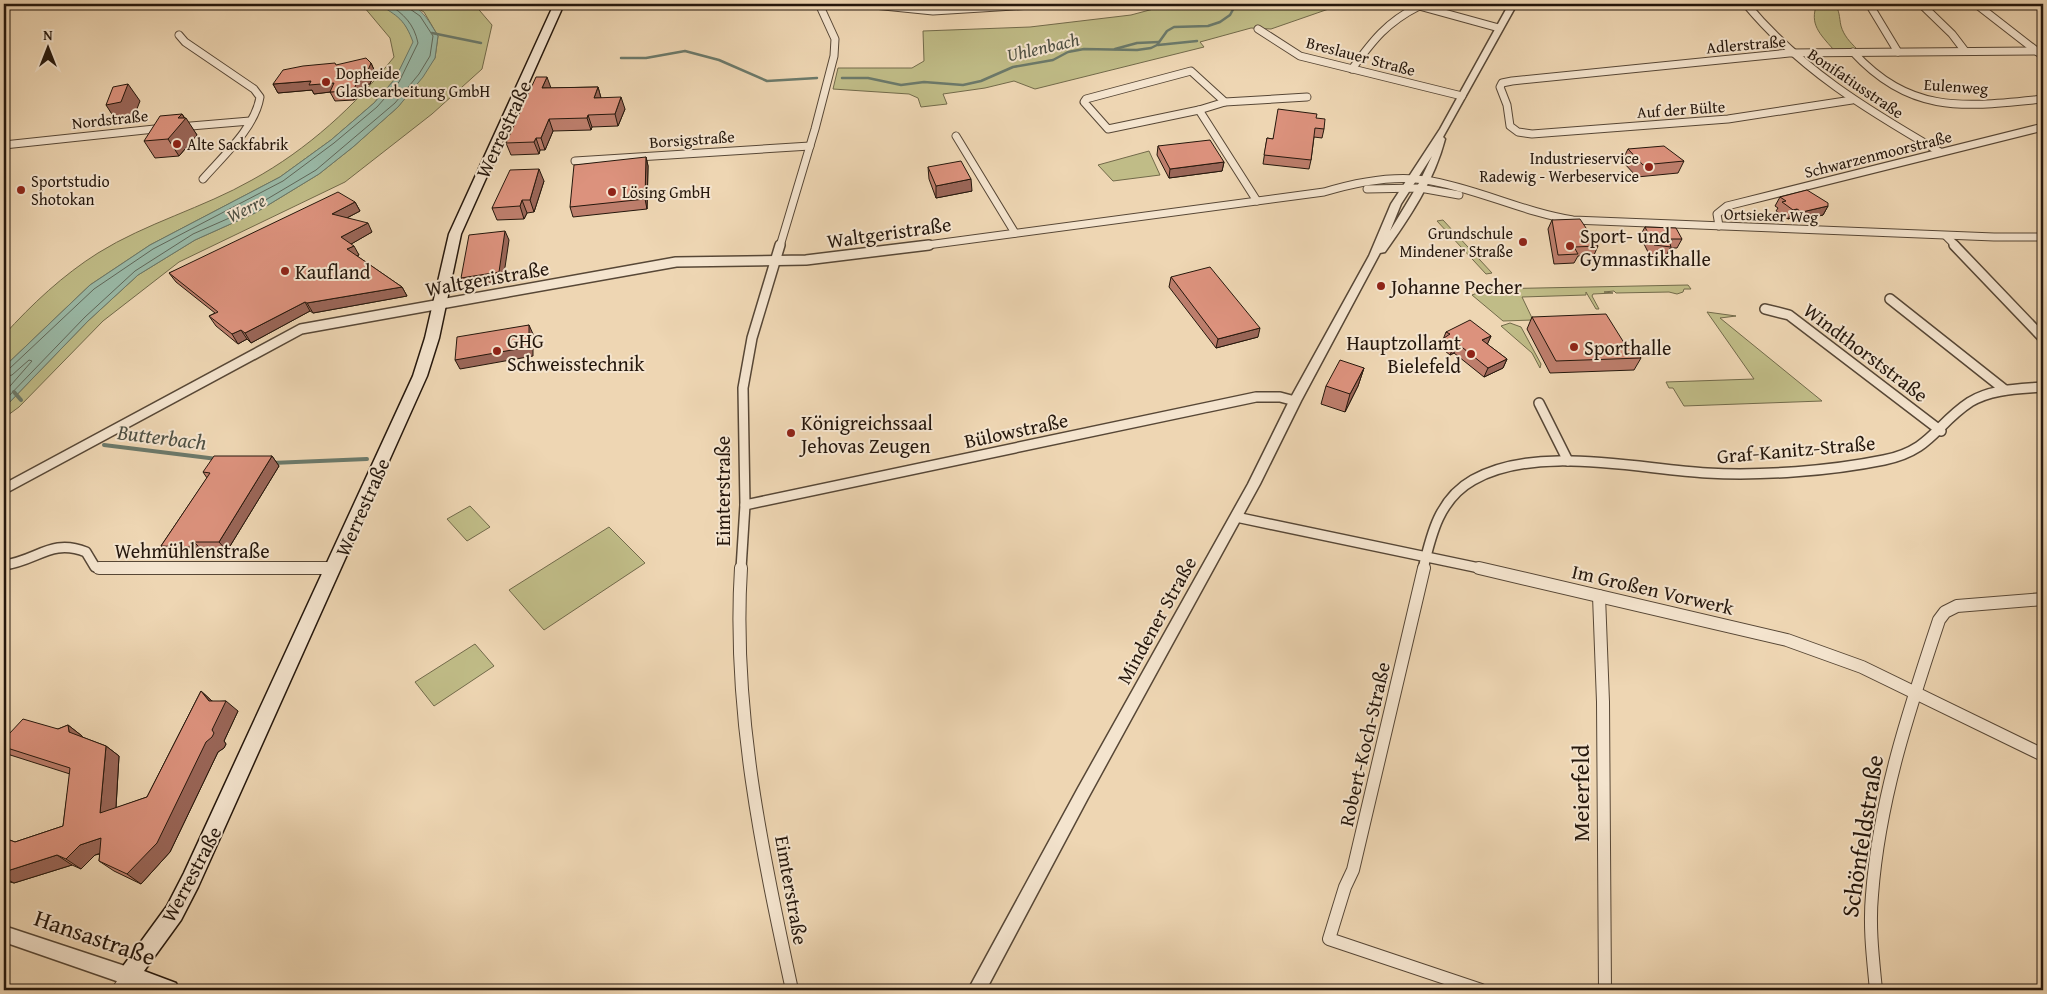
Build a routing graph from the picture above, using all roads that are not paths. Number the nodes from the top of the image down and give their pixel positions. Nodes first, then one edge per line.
1 (559, 4) edge
2 (819, 4) edge
3 (864, 4) edge
4 (1048, 4) edge
5 (1512, 4) edge
6 (1746, 4) edge
7 (1869, 4) edge
8 (1921, 4) edge
9 (1976, 4) edge
10 (1013, 6) edge
11 (1499, 28) junction
12 (1258, 29) dead end
13 (179, 35) dead end
14 (1965, 51) junction
15 (2040, 51) edge
16 (1852, 52) junction
17 (1898, 52) junction
18 (1789, 53) junction
19 (2043, 57) edge
20 (1352, 69) junction
21 (1462, 96) junction
22 (1307, 97) dead end
23 (2043, 99) edge
24 (1852, 100) junction
25 (1225, 102) junction
26 (1199, 110) junction
27 (250, 121) junction
28 (2043, 127) edge
29 (1513, 128) joint
30 (1444, 130) junction
31 (956, 136) dead end
32 (4, 145) edge
33 (810, 146) junction
34 (1940, 152) junction
35 (575, 162) dead end
36 (203, 179) dead end
37 (1409, 183) junction
38 (1422, 184) junction
39 (1257, 201) junction
40 (1721, 211) junction
41 (1719, 226) junction
42 (1737, 227) junction
43 (1015, 233) junction
44 (1946, 236) junction
45 (2043, 237) edge
46 (774, 261) junction
47 (1368, 268) junction
48 (1890, 299) dead end
49 (439, 304) junction
50 (1765, 309) dead end
51 (2043, 338) edge
52 (2043, 387) edge
53 (2005, 390) junction
54 (1295, 401) junction
55 (1539, 403) dead end
56 (1941, 431) junction
57 (1568, 461) junction
58 (4, 489) edge
59 (745, 505) junction
60 (1236, 517) junction
61 (1427, 556) junction
62 (4, 565) edge
63 (334, 568) junction
64 (1598, 596) junction
65 (2043, 599) edge
66 (1916, 692) junction
67 (2043, 755) edge
68 (4, 934) edge
69 (123, 983) edge
70 (169, 990) edge
71 (792, 990) edge
72 (978, 990) edge
73 (1481, 990) edge
74 (1605, 990) edge
75 (1876, 990) edge

1 - 49 main road, Werrestraße
2 - 33 street, Eimterstraße
3 - 10 street
4 - 10 street
5 - 11 street, Mindener Straße
6 - 18 street, Bonifatiusstraße
7 - 17 street
8 - 14 street
9 - 15 street
11 - 20 street
11 - 21 street, Mindener Straße
12 - 20 street, Breslauer Straße
13 - 27 street
14 - 15 street, Adlerstraße
14 - 17 street, Adlerstraße
15 - 19 street
16 - 17 street, Adlerstraße
16 - 18 street, Adlerstraße
16 - 23 street, Eulenweg
18 - 24 street, Bonifatiusstraße
18 - 29 street, Adlerstraße
20 - 21 street, Breslauer Straße
21 - 30 street, Mindener Straße
22 - 25 street
24 - 29 street, Auf der Bülte
24 - 34 street, Bonifatiusstraße
25 - 26 street
25 - 26 street
26 - 39 street
27 - 32 street, Nordstraße
27 - 36 street
28 - 34 street, Schwarzenmoorstraße
30 - 37 street, Mindener Straße
30 - 38 street, Mindener Straße
31 - 43 street
33 - 35 street, Borsigstraße
33 - 46 street, Eimterstraße
34 - 40 street, Schwarzenmoorstraße
37 - 38 street, Waltgeristraße
37 - 39 street, Waltgeristraße
37 - 47 street, Mindener Straße
38 - 41 street, Ortsieker Weg
38 - 47 street, Mindener Straße
39 - 43 street, Waltgeristraße
40 - 41 street
40 - 42 street
41 - 42 street, Ortsieker Weg
42 - 44 street, Ortsieker Weg
43 - 46 street, Waltgeristraße
44 - 45 street, Ortsieker Weg
44 - 51 street
46 - 49 street, Waltgeristraße
46 - 59 street, Eimterstraße
47 - 54 street, Mindener Straße
48 - 53 street
49 - 58 street, Waltgeristraße
49 - 63 main road, Werrestraße
50 - 56 street, Windthorststraße
52 - 53 street, Graf-Kanitz-Straße
53 - 56 street, Graf-Kanitz-Straße
54 - 59 street, Bülowstraße
54 - 60 street, Mindener Straße
55 - 57 street
56 - 57 street, Graf-Kanitz-Straße
57 - 61 street, Graf-Kanitz-Straße
59 - 71 street, Eimterstraße
60 - 61 street, Im Großen Vorwerk
60 - 72 street, Mindener Straße
61 - 64 street, Im Großen Vorwerk
61 - 73 street, Robert-Koch-Straße
62 - 63 street, Wehmühlenstraße
63 - 69 main road, Werrestraße
64 - 66 street, Im Großen Vorwerk
64 - 74 street, Meierfeld
65 - 66 street, Schönfeldstraße
66 - 67 street, Im Großen Vorwerk
66 - 75 street, Schönfeldstraße
68 - 69 street, Hansastraße
69 - 70 main road, Hansastraße

